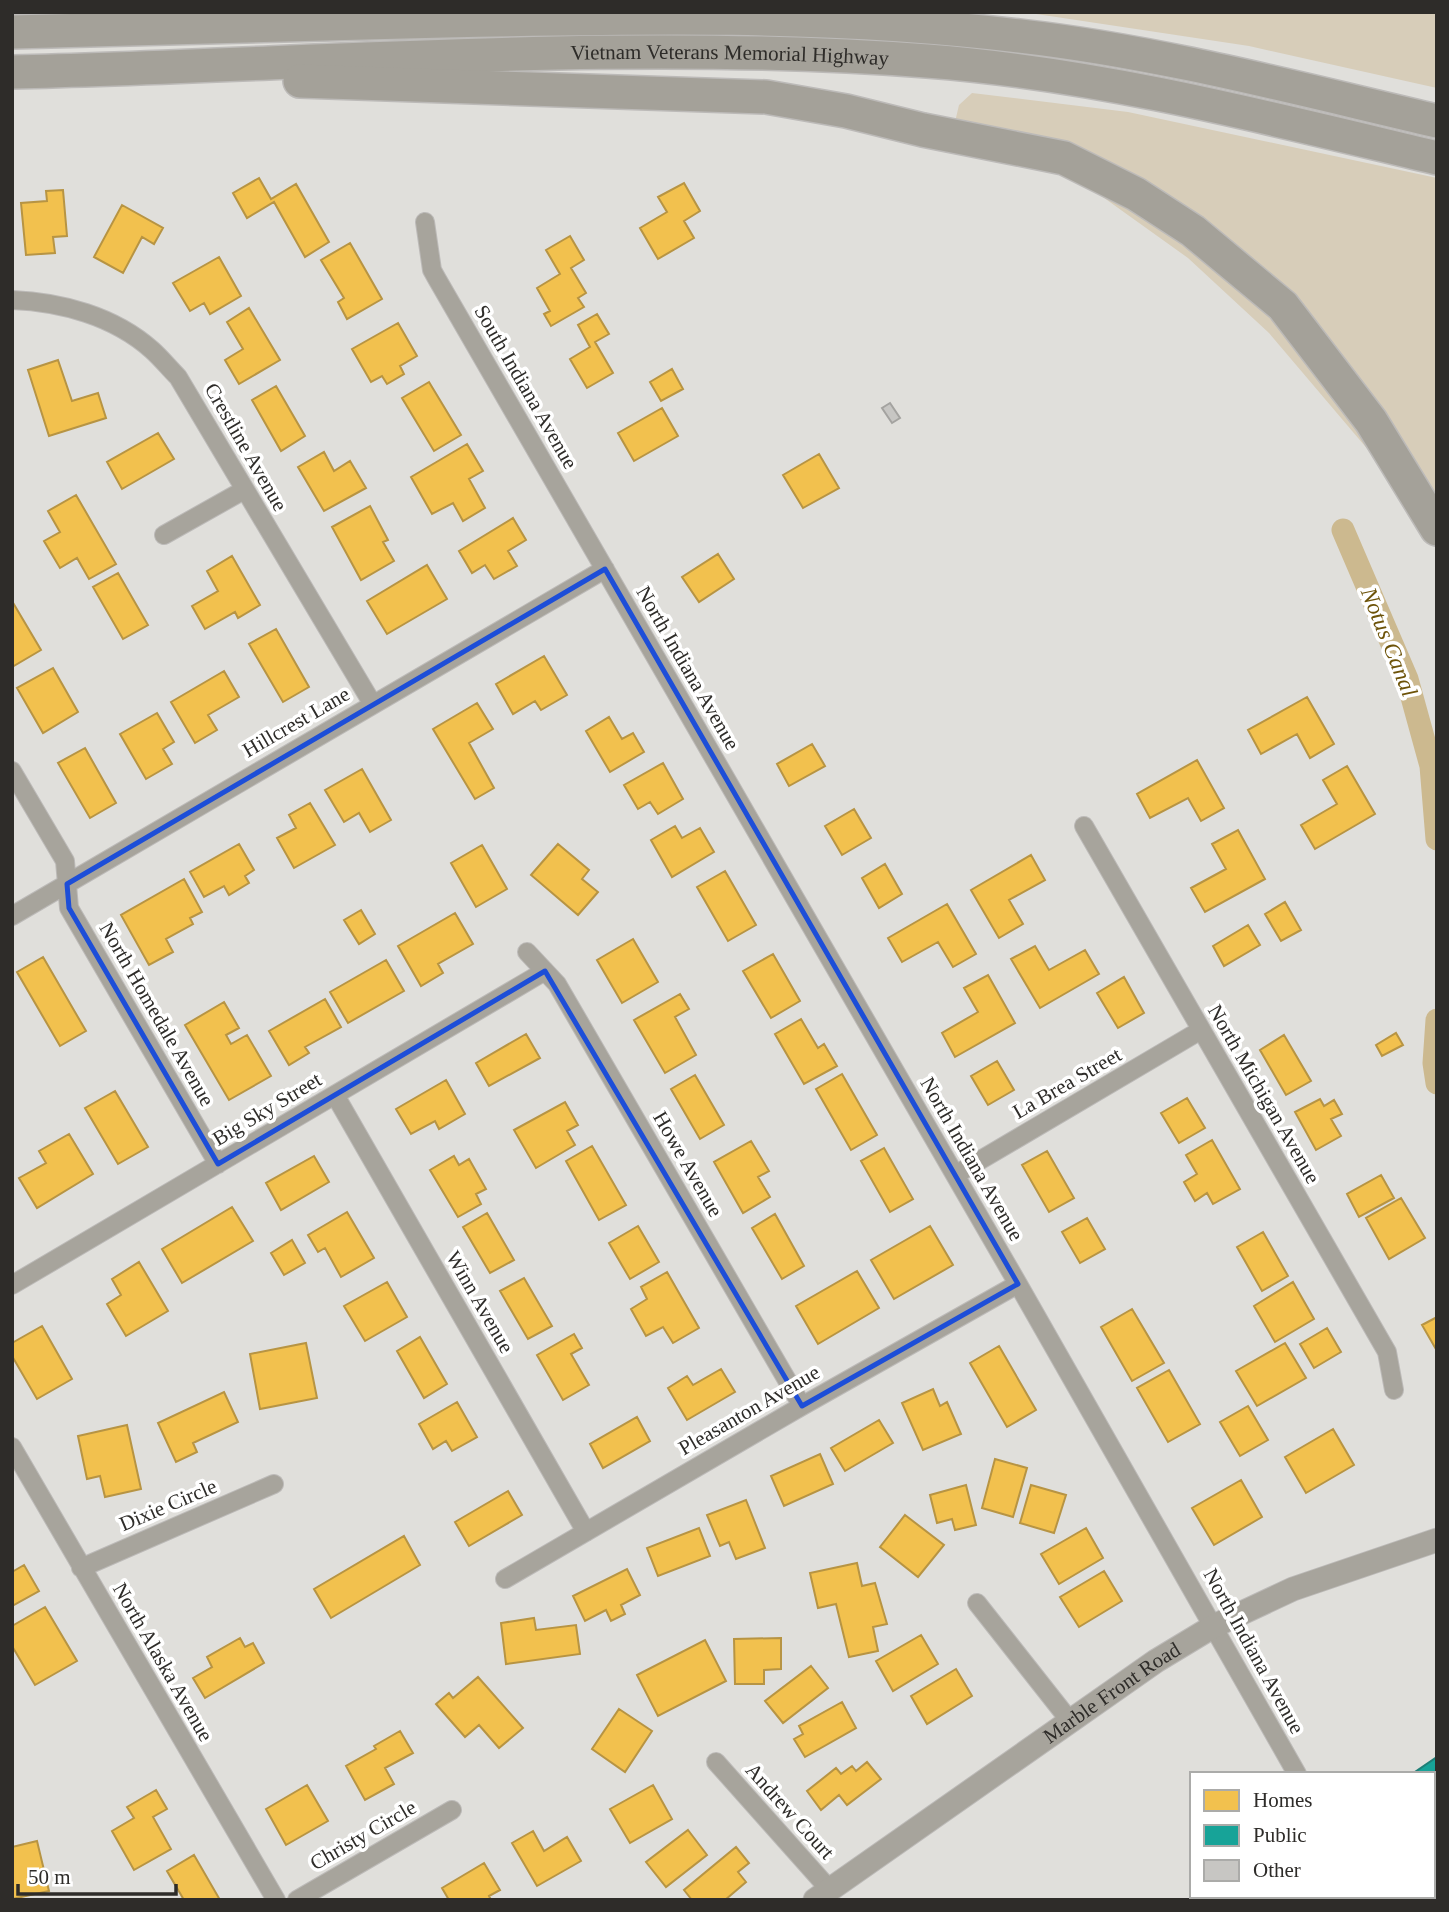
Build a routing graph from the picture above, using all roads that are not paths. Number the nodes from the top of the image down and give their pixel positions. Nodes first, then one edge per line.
1 (12, 32) edge
2 (183, 68) junction
3 (12, 72) edge
4 (1437, 121) edge
5 (1437, 158) edge
6 (425, 222) dead end
7 (12, 300) edge
8 (244, 490) junction
9 (1437, 528) edge
10 (164, 535) dead end
11 (605, 569) junction
12 (372, 704) junction
13 (12, 771) edge
14 (1084, 826) dead end
15 (67, 884) junction
16 (12, 916) edge
17 (527, 952) dead end
18 (545, 971) junction
19 (1201, 1030) junction
20 (335, 1095) junction
21 (218, 1164) junction
22 (955, 1175) junction
23 (12, 1284) edge
24 (1018, 1284) junction
25 (1394, 1390) dead end
26 (802, 1406) junction
27 (12, 1447) edge
28 (274, 1484) dead end
29 (586, 1532) junction
30 (1437, 1540) edge
31 (81, 1567) junction
32 (505, 1579) dead end
33 (977, 1603) dead end
34 (1214, 1626) junction
35 (1070, 1721) junction
36 (716, 1762) dead end
37 (1296, 1772) edge
38 (452, 1810) dead end
39 (823, 1895) edge
40 (276, 1900) edge
41 (297, 1900) edge

1 - 4 highway, Vietnam Veterans Memorial Highway
2 - 3 highway, Vietnam Veterans Memorial Highway
2 - 5 highway, Vietnam Veterans Memorial Highway
2 - 9 highway
6 - 11 street, South Indiana Avenue
7 - 8 street, Crestline Avenue
8 - 10 street
8 - 12 street, Crestline Avenue
11 - 12 street, Hillcrest Lane
11 - 22 street, North Indiana Avenue
12 - 15 street, Hillcrest Lane
13 - 15 street, North Homedale Avenue
14 - 19 street, North Michigan Avenue
15 - 16 street, Hillcrest Lane
15 - 21 street, North Homedale Avenue
17 - 18 street, Howe Avenue
18 - 20 street, Big Sky Street
18 - 26 street, Howe Avenue
19 - 22 street, La Brea Street
19 - 25 street, North Michigan Avenue
20 - 21 street, Big Sky Street
20 - 29 street, Winn Avenue
21 - 23 street, Big Sky Street
22 - 24 street, North Indiana Avenue
24 - 26 street, Pleasanton Avenue
24 - 34 street, North Indiana Avenue
26 - 29 street, Pleasanton Avenue
27 - 31 street, North Alaska Avenue
28 - 31 street, Dixie Circle
29 - 32 street, Pleasanton Avenue
30 - 34 street, Marble Front Road
31 - 40 street, North Alaska Avenue
33 - 35 street
34 - 35 street, Marble Front Road
34 - 37 street, North Indiana Avenue
35 - 39 street, Marble Front Road
36 - 39 street, Andrew Court
38 - 41 street, Christy Circle

